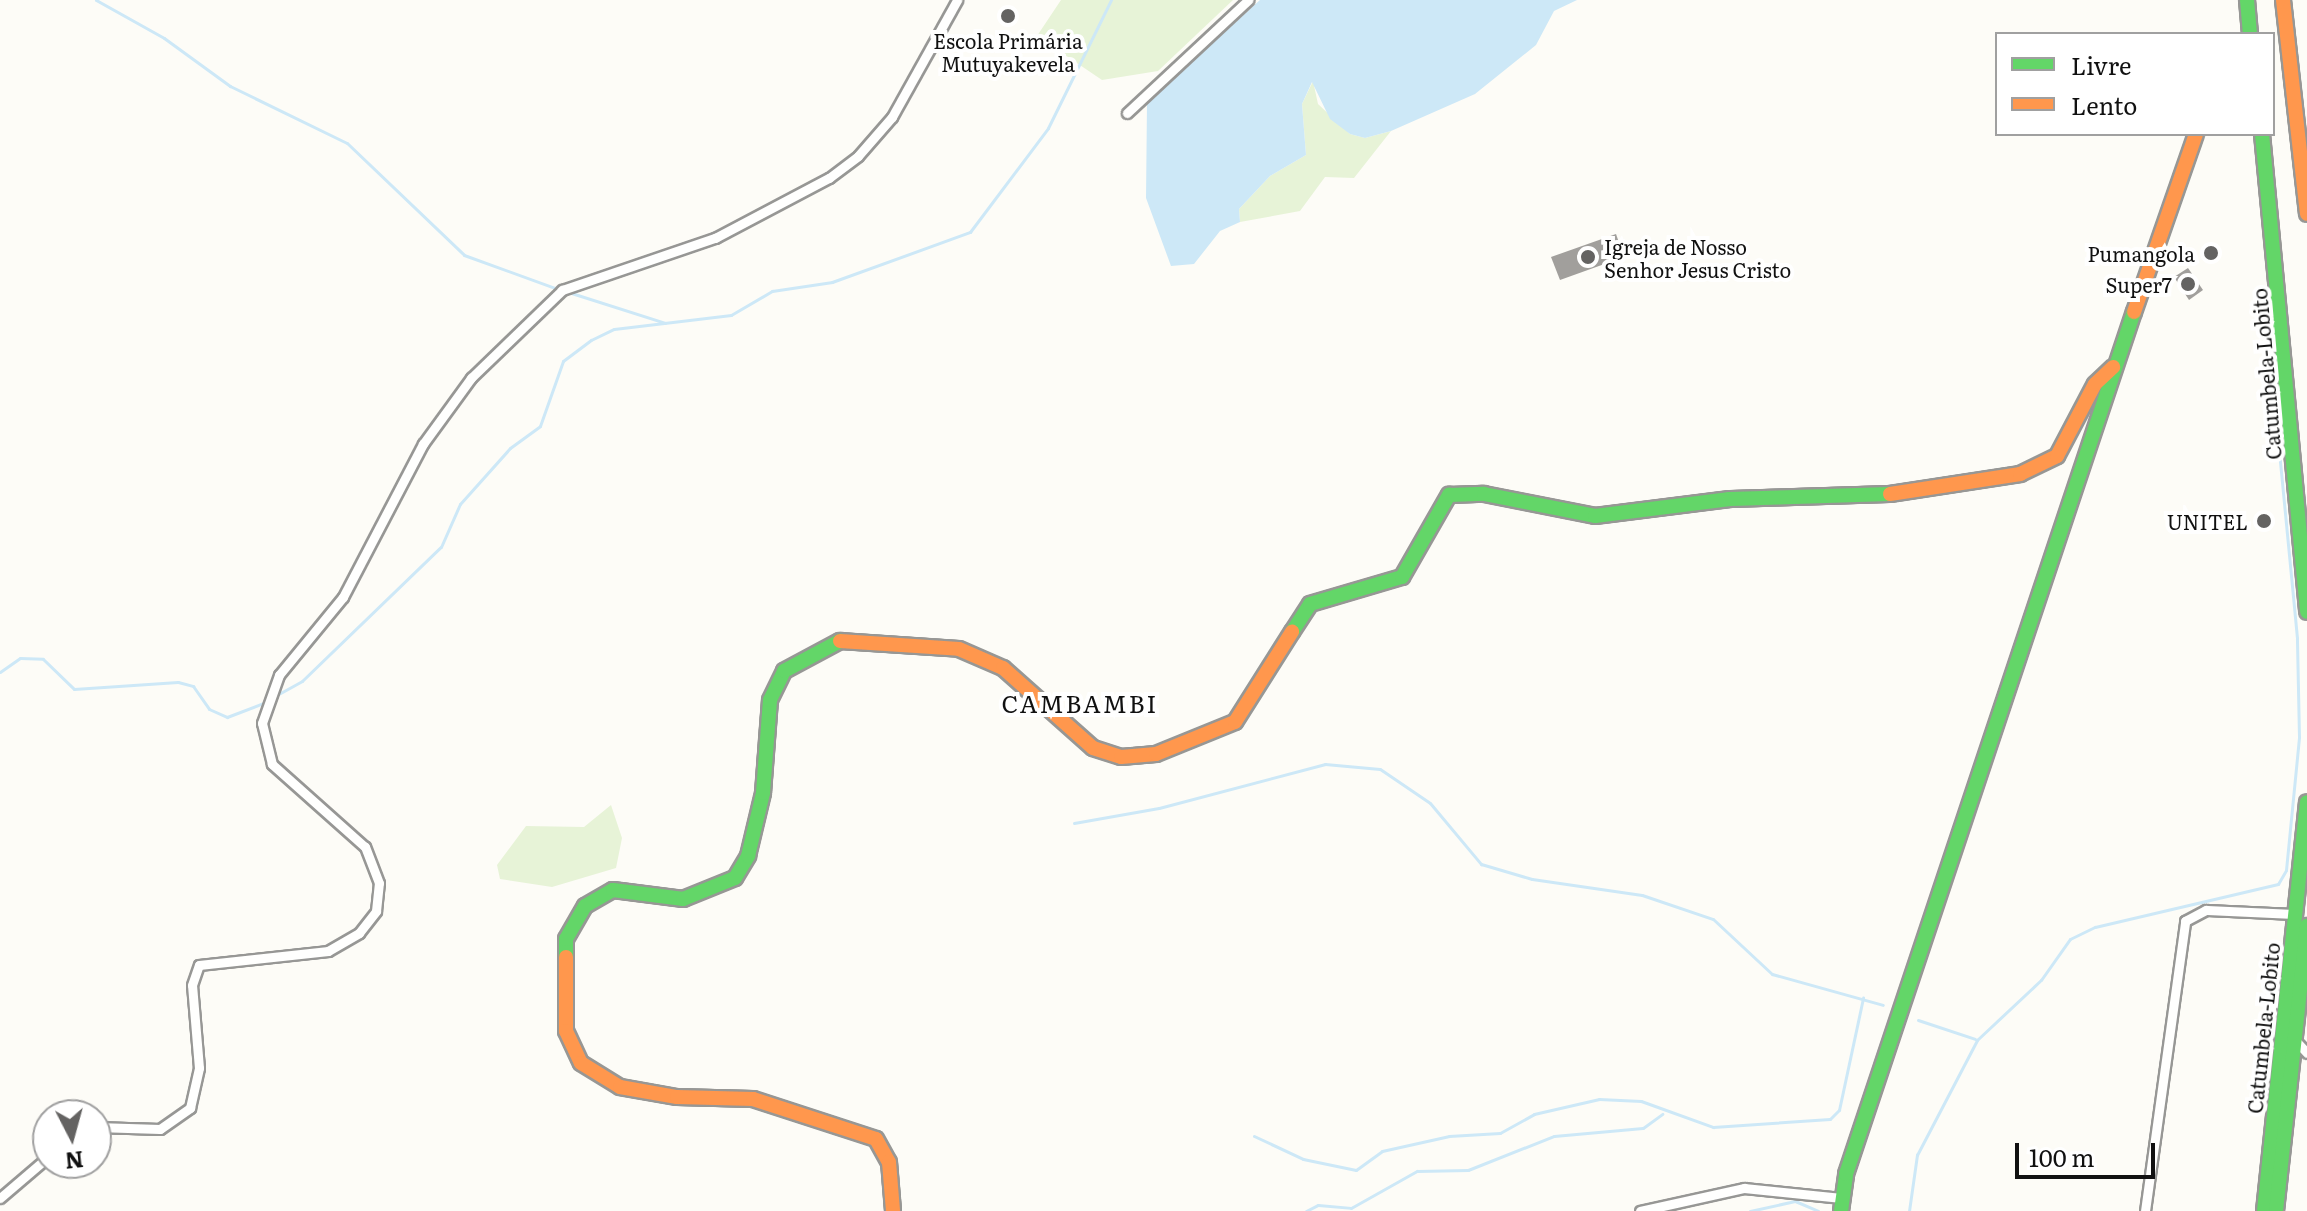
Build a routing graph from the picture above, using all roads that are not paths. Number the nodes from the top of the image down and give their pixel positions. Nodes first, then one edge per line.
1 (957, 0) edge
2 (1248, 0) edge
3 (2247, 0) edge
4 (2283, 0) edge
5 (2250, 32) edge
6 (1127, 113) dead end
7 (2195, 136) edge
8 (2262, 136) edge
9 (2307, 214) edge
10 (2113, 367) junction
11 (2294, 480) junction
12 (2307, 491) edge
13 (2307, 612) edge
14 (2307, 802) edge
15 (2295, 914) junction
16 (2307, 926) edge
17 (2294, 1039) junction
18 (2307, 1053) edge
19 (112, 1128) edge
20 (32, 1171) edge
21 (0, 1198) edge
22 (1841, 1205) edge
23 (893, 1211) edge
24 (1640, 1211) edge
25 (2145, 1211) edge
26 (2264, 1211) edge
27 (2276, 1211) edge

1 - 19 street
2 - 6 street
3 - 5 main road
4 - 9 main road
7 - 10 main road
8 - 11 main road, Catumbela-Lobito
10 - 22 main road
10 - 23 main road
11 - 12 main road
11 - 13 main road, Catumbela-Lobito
14 - 15 main road, Catumbela-Lobito
15 - 25 street
15 - 26 main road, Catumbela-Lobito
16 - 17 main road, Catumbela-Lobito
17 - 18 street
17 - 27 main road, Catumbela-Lobito
20 - 21 street
22 - 24 street

